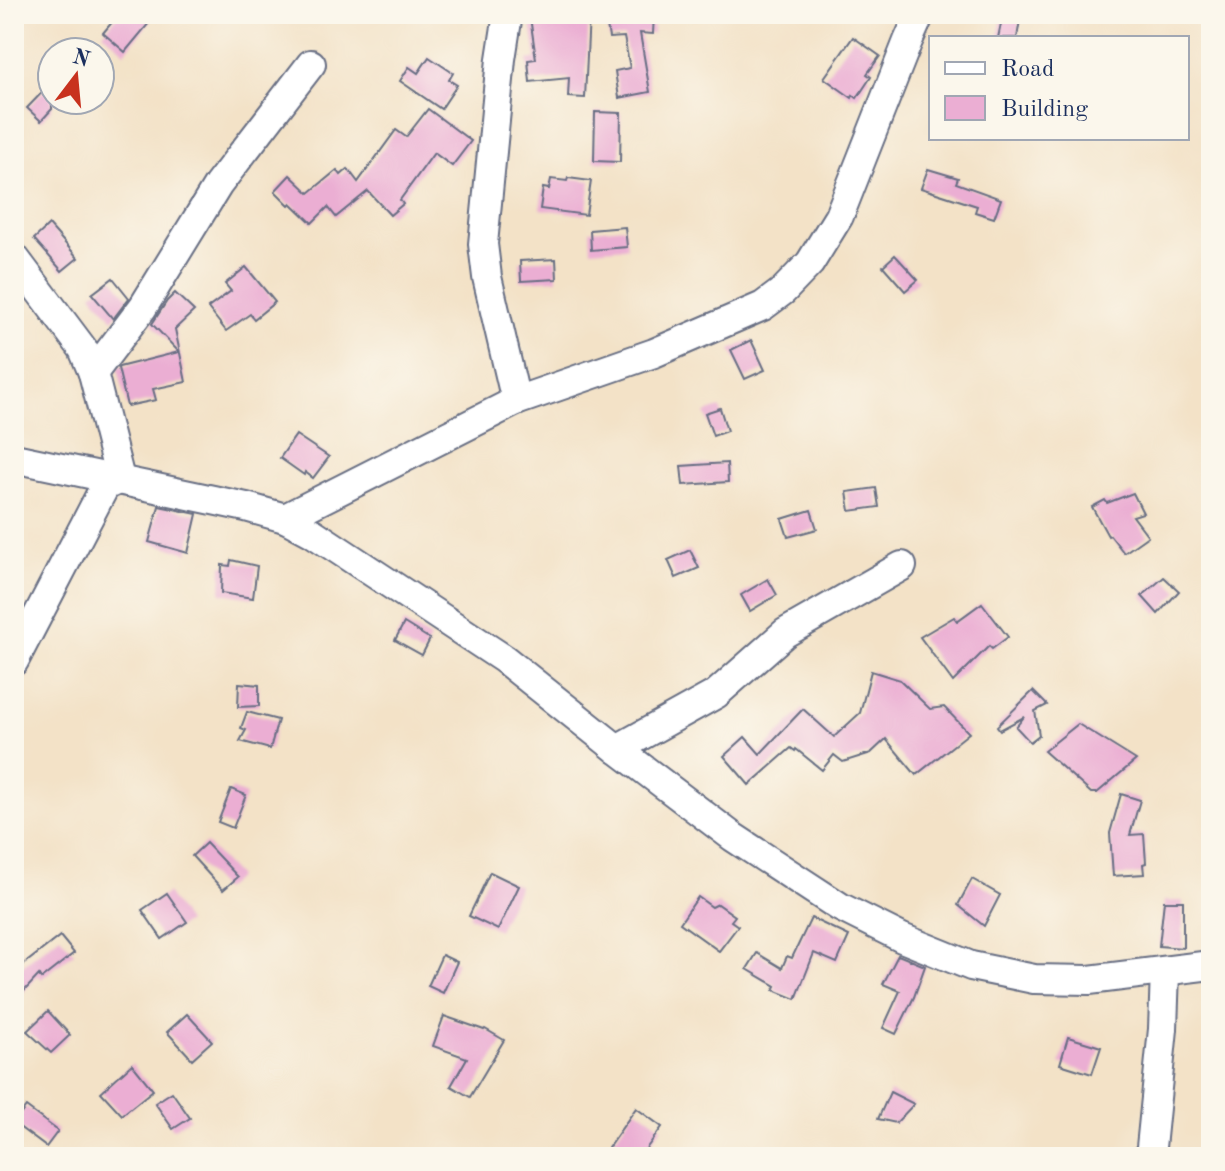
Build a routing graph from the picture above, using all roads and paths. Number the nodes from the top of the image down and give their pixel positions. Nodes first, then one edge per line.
1 (508, 14) edge
2 (920, 14) edge
3 (311, 64) dead end
4 (14, 257) edge
5 (93, 373) junction
6 (516, 401) junction
7 (14, 458) edge
8 (120, 479) junction
9 (285, 518) junction
10 (902, 566) dead end
11 (14, 661) edge
12 (617, 749) junction
13 (1211, 965) edge
14 (1165, 971) junction
15 (1150, 1157) edge

1 - 6 street
2 - 6 street
3 - 5 street
4 - 5 street
5 - 8 street
6 - 9 street
7 - 8 street
8 - 9 street
8 - 11 street
9 - 12 street
10 - 12 street
12 - 14 street
13 - 14 street
14 - 15 street

